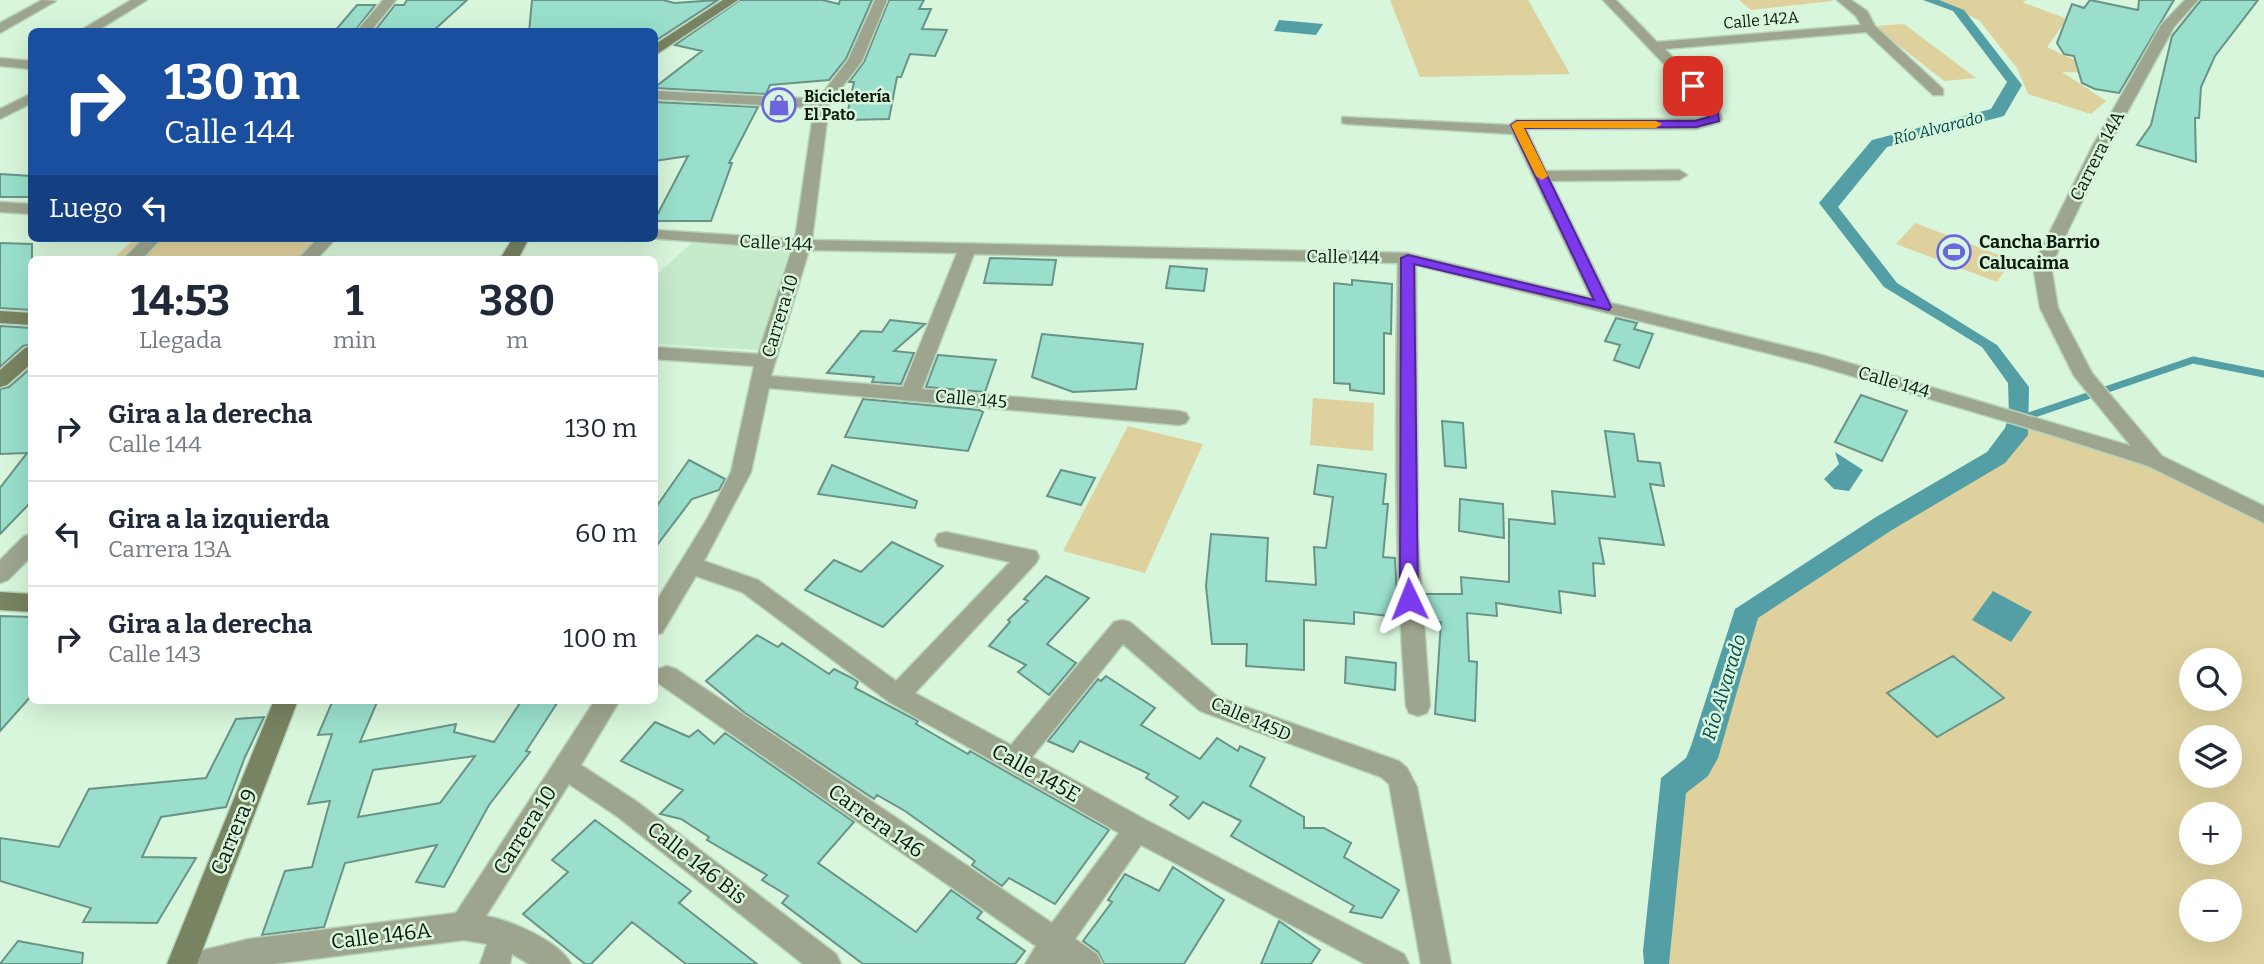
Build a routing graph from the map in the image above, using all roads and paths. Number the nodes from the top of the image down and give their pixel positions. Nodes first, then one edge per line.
1 (141, 0) edge
2 (390, 0) edge
3 (732, 0) edge
4 (881, 0) edge
5 (1609, 0) edge
6 (1843, 0) edge
7 (2192, 0) edge
8 (50, 1) edge
9 (91, 28) edge
10 (366, 28) edge
11 (1869, 28) junction
12 (0, 29) edge
13 (1656, 46) junction
14 (658, 49) edge
15 (0, 62) edge
16 (28, 63) edge
17 (1938, 92) dead end
18 (658, 95) edge
19 (28, 99) edge
20 (822, 104) junction
21 (0, 115) edge
22 (1347, 120) dead end
23 (1517, 127) junction
24 (1679, 175) dead end
25 (1542, 176) junction
26 (0, 207) edge
27 (28, 209) edge
28 (658, 235) edge
29 (151, 242) edge
30 (324, 242) edge
31 (802, 245) junction
32 (968, 248) junction
33 (135, 256) edge
34 (310, 256) edge
35 (1408, 258) junction
36 (1604, 307) junction
37 (0, 317) edge
38 (28, 319) edge
39 (658, 355) edge
40 (28, 356) edge
41 (764, 371) junction
42 (0, 381) edge
43 (910, 394) junction
44 (1179, 418) dead end
45 (2155, 461) junction
46 (2264, 515) edge
47 (946, 540) dead end
48 (28, 546) edge
49 (690, 565) junction
50 (0, 573) edge
51 (0, 601) edge
52 (28, 603) edge
53 (658, 619) edge
54 (667, 676) dead end
55 (898, 695) junction
56 (284, 704) edge
57 (605, 704) edge
58 (1418, 706) dead end
59 (1014, 760) junction
60 (565, 768) junction
61 (1137, 829) junction
62 (464, 926) junction
63 (504, 933) junction
64 (1047, 955) edge
65 (182, 964) edge
66 (197, 964) edge
67 (495, 964) edge
68 (556, 964) edge
69 (825, 964) edge
70 (1087, 964) edge
71 (1394, 964) edge
72 (1436, 964) edge

1 - 9 street
2 - 10 street
3 - 14 street
4 - 20 street, Carrera 10
5 - 13 street
6 - 11 street
7 - 45 street, Carrera 14A
8 - 12 street
11 - 13 street, Calle 142A
11 - 17 street
13 - 23 street
15 - 16 street
18 - 20 street
19 - 21 street
20 - 31 street, Carrera 10
22 - 23 street
23 - 25 street
24 - 25 street
25 - 36 street
26 - 27 street
28 - 31 street, Calle 144
29 - 33 street
30 - 34 street
31 - 32 street, Calle 144
31 - 41 street, Carrera 10
32 - 35 street, Calle 144
32 - 43 street
35 - 36 street, Calle 144
35 - 58 street
36 - 45 street, Calle 144
37 - 38 street
39 - 41 street, Calle 145
40 - 42 street
41 - 43 street, Calle 145
41 - 49 street, Carrera 10
43 - 44 street, Calle 145
45 - 46 street
47 - 55 street
48 - 50 street
49 - 53 street, Carrera 10
49 - 55 street, Calle 145E
51 - 52 street
54 - 64 street, Carrera 146
55 - 59 street, Calle 145E
56 - 65 street, Carrera 9
57 - 60 street, Carrera 10
59 - 61 street, Calle 145E
59 - 72 street, Calle 145D
60 - 62 street, Carrera 10
60 - 69 street, Calle 146 Bis
61 - 64 street
61 - 71 street, Calle 145E
62 - 63 street, Calle 146A
62 - 66 street, Calle 146A
63 - 67 street
63 - 68 street, Calle 146A
64 - 70 street, Carrera 146

